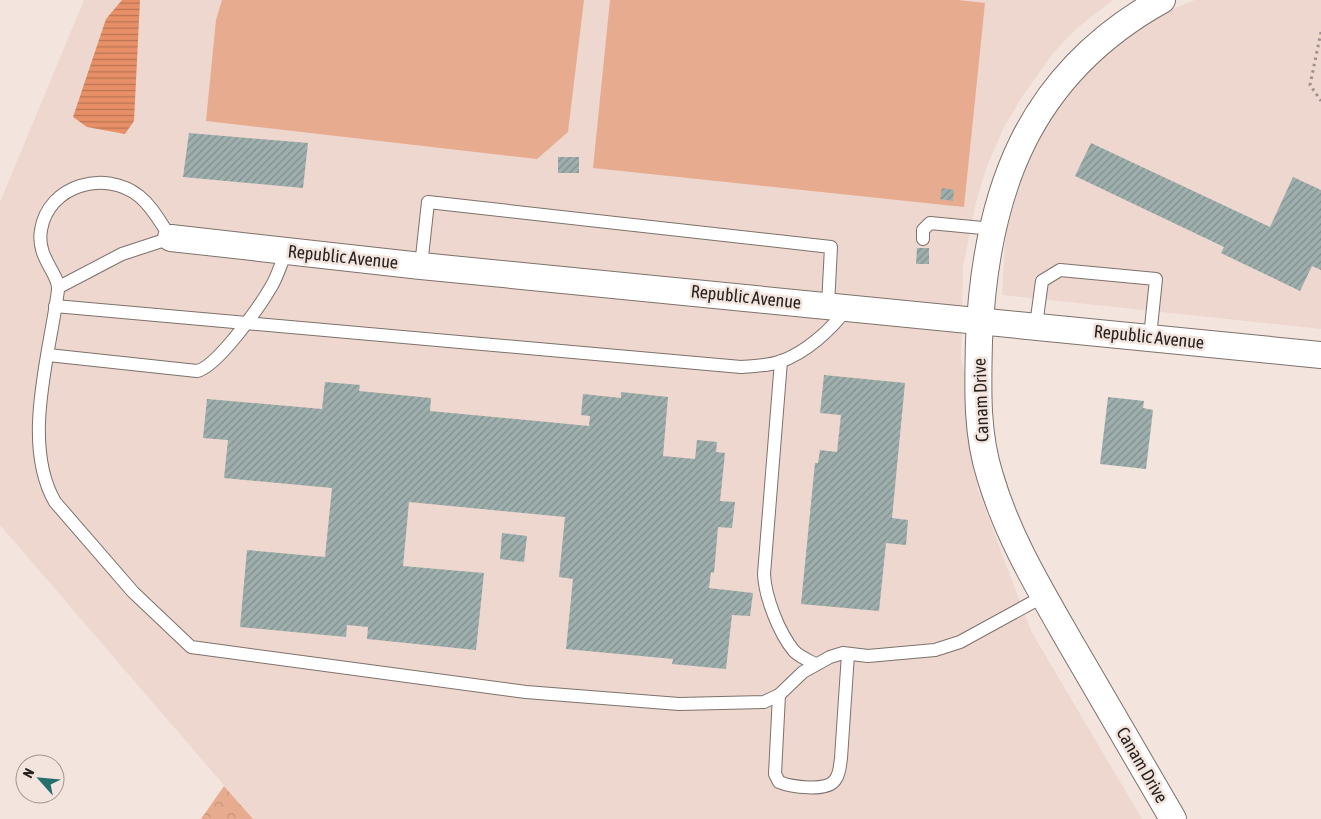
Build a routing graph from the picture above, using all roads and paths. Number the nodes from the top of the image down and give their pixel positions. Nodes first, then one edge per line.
1 (1162, 0) edge
2 (1321, 32) edge
3 (1321, 101) edge
4 (993, 229) junction
5 (171, 238) junction
6 (923, 239) dead end
7 (287, 251) junction
8 (421, 266) junction
9 (59, 287) junction
10 (55, 306) junction
11 (838, 306) junction
12 (980, 320) junction
13 (245, 322) junction
14 (1036, 325) junction
15 (1150, 337) junction
16 (48, 354) junction
17 (1321, 354) edge
18 (781, 362) junction
19 (1044, 596) junction
20 (848, 654) junction
21 (815, 664) junction
22 (778, 695) junction
23 (1173, 819) edge

1 - 4 street, Canam Drive
2 - 3 path
4 - 6 lane
4 - 12 street, Canam Drive
5 - 7 street, Republic Avenue
5 - 9 lane
5 - 9 lane
7 - 8 street, Republic Avenue
7 - 13 lane
8 - 11 street, Republic Avenue
8 - 11 lane
9 - 10 lane
10 - 13 lane
10 - 16 lane
11 - 12 street, Republic Avenue
11 - 18 lane
12 - 14 street, Republic Avenue
12 - 19 street, Canam Drive
13 - 16 lane
13 - 18 lane
14 - 15 street, Republic Avenue
14 - 15 lane
15 - 17 street, Republic Avenue
16 - 22 lane
18 - 21 lane
19 - 20 lane
19 - 23 street, Canam Drive
20 - 21 lane
20 - 22 lane
21 - 22 lane

